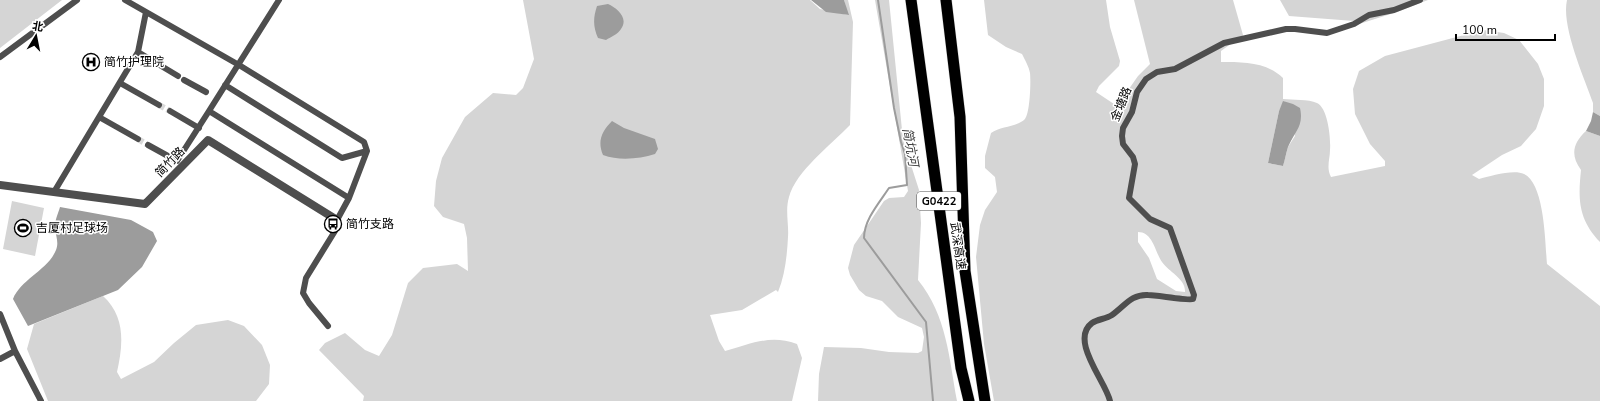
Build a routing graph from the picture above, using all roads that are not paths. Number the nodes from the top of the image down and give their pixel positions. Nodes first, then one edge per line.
1 (77, 0) edge
2 (125, 0) edge
3 (279, 0) edge
4 (911, 0) edge
5 (946, 0) edge
6 (1420, 0) edge
7 (146, 12) junction
8 (138, 52) junction
9 (0, 57) edge
10 (239, 66) junction
11 (178, 76) dead end
12 (184, 80) dead end
13 (120, 83) junction
14 (225, 85) junction
15 (211, 95) junction
16 (159, 105) tunnel mouth
17 (170, 111) tunnel mouth
18 (209, 112) junction
19 (99, 117) junction
20 (199, 128) junction
21 (138, 139) tunnel mouth
22 (148, 145) tunnel mouth
23 (367, 151) junction
24 (0, 185) edge
25 (54, 192) junction
26 (349, 198) junction
27 (337, 220) junction
28 (0, 314) edge
29 (328, 326) dead end
30 (15, 351) junction
31 (0, 359) edge
32 (41, 401) edge
33 (969, 401) edge
34 (985, 401) edge
35 (1110, 401) edge

1 - 9 street
2 - 7 street
3 - 10 street
4 - 33 highway, 武深高速 / G0422
5 - 34 highway, 武深高速 / G0422
6 - 35 street, 金塘路
7 - 8 street
7 - 10 street
8 - 11 street
8 - 13 street
10 - 14 street
10 - 23 street
12 - 15 street
13 - 16 street
13 - 19 street
14 - 15 street
14 - 23 street
15 - 18 street
17 - 20 street
18 - 20 street
18 - 26 street
19 - 21 street
19 - 25 street
20 - 22 street
23 - 26 street
24 - 25 street, 简竹路
25 - 27 street, 简竹路
26 - 27 street
27 - 29 street
28 - 30 street
30 - 31 street
30 - 32 street

